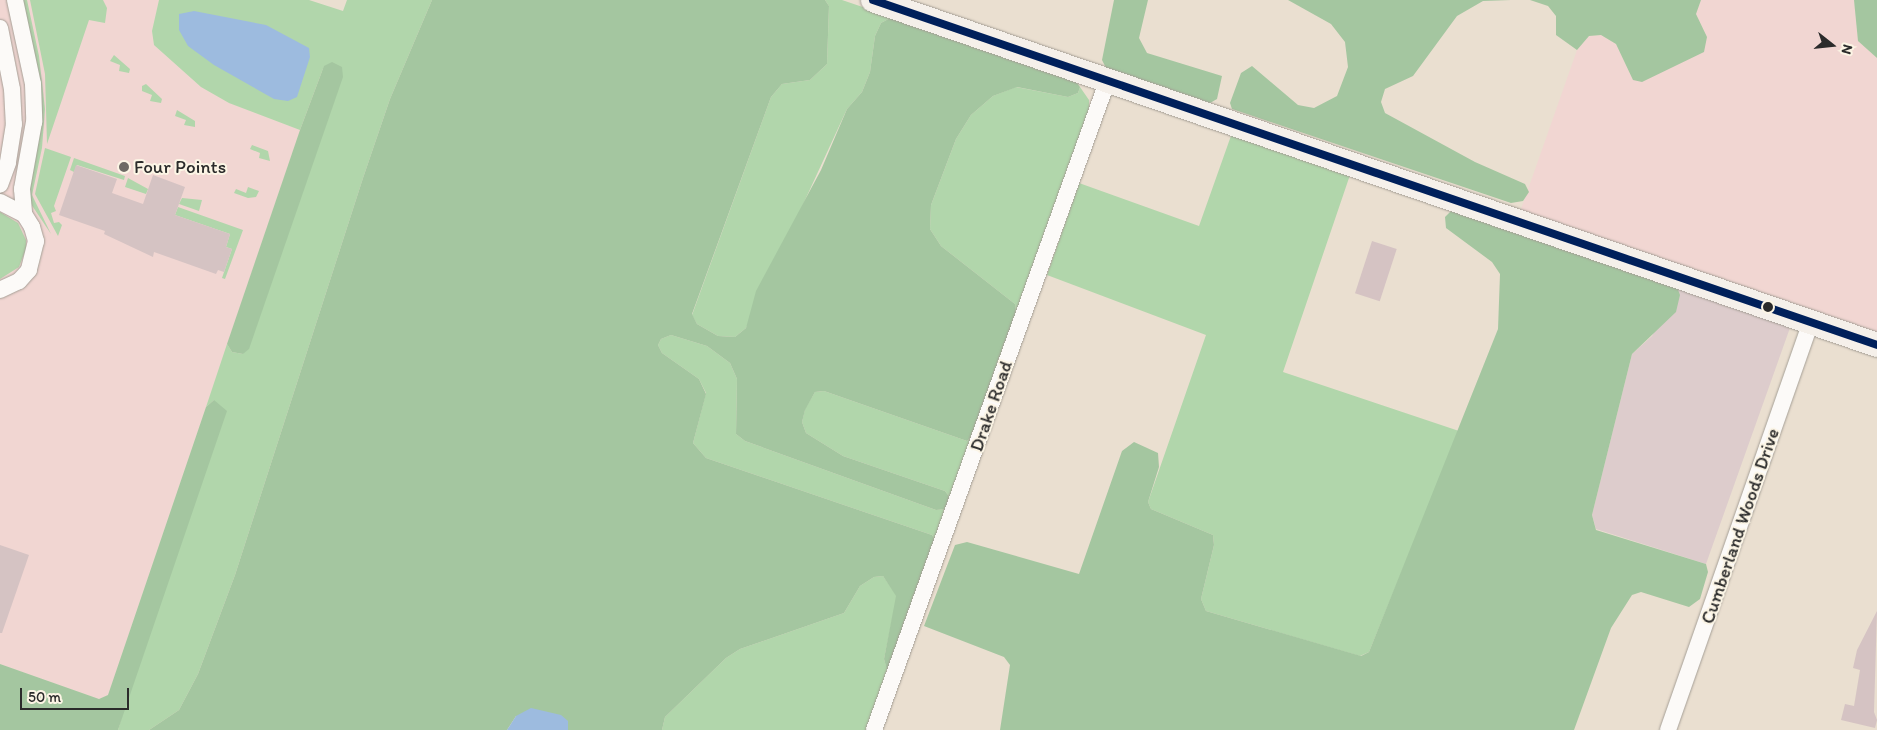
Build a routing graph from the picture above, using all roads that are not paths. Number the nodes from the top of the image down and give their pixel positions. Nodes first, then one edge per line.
1 (15, 0) edge
2 (873, 0) edge
3 (0, 28) edge
4 (1107, 82) junction
5 (0, 185) edge
6 (0, 202) edge
7 (24, 214) junction
8 (0, 290) edge
9 (1811, 322) junction
10 (1877, 345) edge
11 (874, 730) edge
12 (1668, 730) edge

1 - 7 street
2 - 4 main road
3 - 5 street
4 - 9 main road
4 - 11 street, Drake Road
6 - 7 street
7 - 8 street
9 - 10 main road
9 - 12 street, Cumberland Woods Drive

